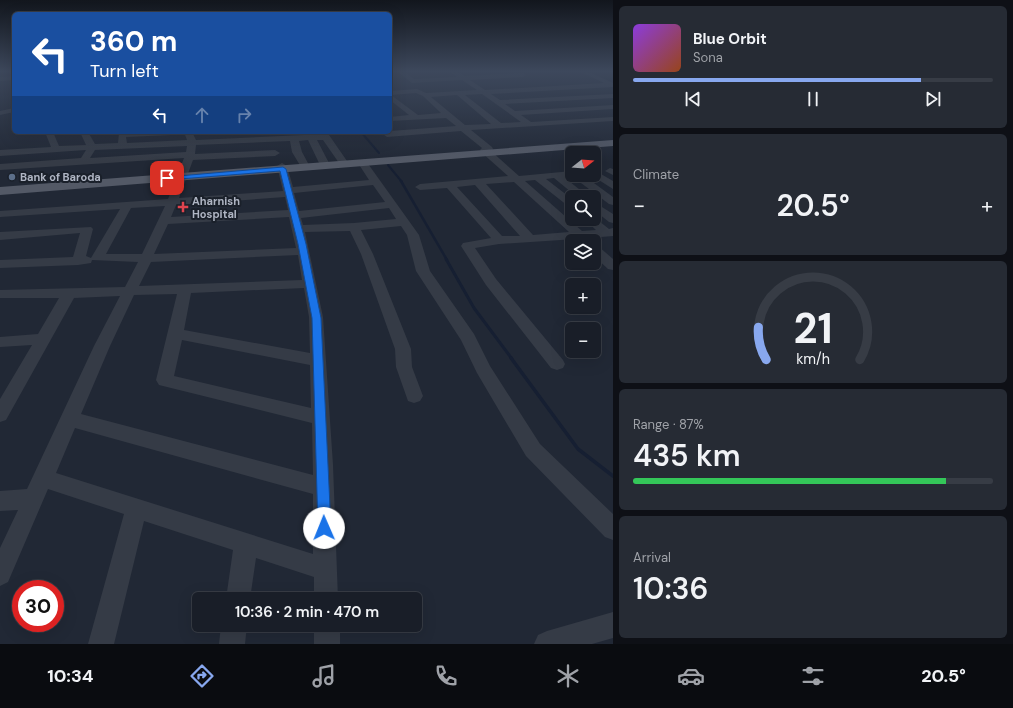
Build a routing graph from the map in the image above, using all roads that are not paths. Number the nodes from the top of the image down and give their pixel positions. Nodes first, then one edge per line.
1 (396, 102) edge
2 (433, 102) edge
3 (469, 102) edge
4 (498, 102) edge
5 (573, 102) edge
6 (613, 102) edge
7 (576, 104) junction
8 (613, 107) edge
9 (584, 109) junction
10 (12, 110) edge
11 (510, 110) junction
12 (0, 113) edge
13 (613, 113) edge
14 (594, 114) junction
15 (449, 115) junction
16 (416, 118) junction
17 (521, 118) junction
18 (392, 119) edge
19 (609, 119) edge
20 (529, 124) junction
21 (499, 126) junction
22 (463, 128) junction
23 (50, 134) edge
24 (85, 134) edge
25 (120, 134) edge
26 (189, 134) edge
27 (226, 134) edge
28 (257, 134) edge
29 (392, 134) edge
30 (311, 137) junction
31 (294, 138) junction
32 (263, 139) junction
33 (234, 141) junction
34 (192, 142) junction
35 (613, 142) edge
36 (123, 145) junction
37 (92, 147) junction
38 (56, 150) junction
39 (487, 150) junction
40 (0, 153) edge
41 (189, 156) junction
42 (385, 159) junction
43 (84, 161) junction
44 (342, 161) junction
45 (363, 162) junction
46 (280, 163) junction
47 (324, 163) junction
48 (304, 165) junction
49 (0, 167) edge
50 (612, 171) edge
51 (601, 172) edge
52 (565, 174) edge
53 (556, 175) junction
54 (182, 176) junction
55 (537, 176) junction
56 (601, 177) edge
57 (516, 178) junction
58 (375, 182) junction
59 (478, 182) junction
60 (586, 182) edge
61 (449, 184) junction
62 (613, 186) edge
63 (0, 187) edge
64 (420, 187) dead end
65 (575, 190) edge
66 (0, 191) edge
67 (289, 192) junction
68 (565, 198) edge
69 (172, 201) junction
70 (613, 202) edge
71 (128, 204) junction
72 (391, 205) junction
73 (601, 211) edge
74 (0, 214) edge
75 (296, 219) junction
76 (613, 220) edge
77 (164, 221) junction
78 (403, 222) junction
79 (598, 226) edge
80 (115, 227) junction
81 (354, 227) junction
82 (87, 229) junction
83 (579, 234) edge
84 (609, 235) edge
85 (0, 236) edge
86 (565, 238) edge
87 (530, 239) junction
88 (499, 240) junction
89 (303, 251) junction
90 (601, 255) edge
91 (97, 258) junction
92 (146, 258) junction
93 (78, 261) junction
94 (0, 264) edge
95 (613, 266) edge
96 (310, 284) junction
97 (185, 289) junction
98 (129, 291) junction
99 (0, 294) edge
100 (69, 294) junction
101 (176, 334) junction
102 (43, 339) junction
103 (0, 342) edge
104 (318, 361) junction
105 (558, 364) dead end
106 (414, 396) dead end
107 (0, 415) edge
108 (321, 418) junction
109 (70, 419) junction
110 (43, 478) junction
111 (324, 487) junction
112 (34, 499) junction
113 (0, 500) edge
114 (136, 508) junction
115 (613, 529) edge
116 (246, 543) junction
117 (325, 568) junction
118 (0, 574) edge
119 (239, 592) edge
120 (326, 592) edge
121 (613, 625) edge
122 (233, 632) edge
123 (326, 632) edge
124 (101, 644) edge
125 (232, 644) edge
126 (327, 644) edge
127 (547, 644) edge

1 - 16 street
2 - 15 street
3 - 21 street
4 - 11 street
5 - 7 street
6 - 7 street
7 - 9 street
7 - 11 street
8 - 9 street
9 - 11 street
9 - 14 street
10 - 12 street
11 - 17 street
13 - 14 street
14 - 17 street
14 - 19 street
15 - 16 street
15 - 22 street
16 - 18 street
17 - 20 street
19 - 20 street
20 - 21 street
21 - 22 street
22 - 29 street
22 - 39 street
23 - 38 street
24 - 37 street
25 - 36 street
26 - 34 street
27 - 33 street
28 - 32 street
30 - 31 street
30 - 44 street
30 - 47 street
31 - 32 street
31 - 48 street
32 - 33 street
33 - 34 street
34 - 36 street
34 - 41 street
35 - 39 main road
36 - 37 street
37 - 38 street
37 - 43 street
38 - 40 street
39 - 42 main road
39 - 57 street
41 - 43 street
41 - 46 street
41 - 54 street
42 - 44 main road
42 - 45 main road
43 - 49 street
44 - 47 main road
45 - 46 main road
45 - 58 street
46 - 48 main road
46 - 54 main road
46 - 67 street
47 - 48 main road
50 - 51 street
52 - 53 street
53 - 55 street
53 - 65 street
54 - 63 main road
54 - 66 main road
54 - 69 street
55 - 57 street
55 - 68 street
56 - 62 street
57 - 59 street
57 - 83 street
58 - 67 street
58 - 72 street
59 - 61 street
59 - 87 street
60 - 70 street
61 - 64 street
61 - 88 street
67 - 69 street
67 - 75 street
69 - 71 street
69 - 77 street
71 - 74 street
71 - 80 street
72 - 75 street
72 - 78 street
73 - 76 street
75 - 77 street
75 - 81 street
75 - 89 street
77 - 92 street
78 - 81 street
78 - 115 street
79 - 84 street
80 - 82 street
80 - 91 street
81 - 106 street
82 - 85 street
82 - 93 street
86 - 87 street
87 - 88 street
88 - 105 street
89 - 92 street
89 - 96 street
90 - 95 street
91 - 92 street
91 - 93 street
92 - 98 street
93 - 94 street
96 - 97 street
96 - 104 street
97 - 98 street
97 - 101 street
98 - 100 street
98 - 109 street
99 - 100 street
100 - 102 street
101 - 104 street
101 - 108 street
102 - 103 street
102 - 107 street
104 - 108 street
108 - 111 street
109 - 110 street
109 - 111 street
110 - 112 street
110 - 114 street
111 - 117 street
112 - 113 street
112 - 118 street
114 - 116 street
114 - 124 street
116 - 117 street
116 - 119 street
117 - 120 street
121 - 127 street
122 - 125 street
123 - 126 street

